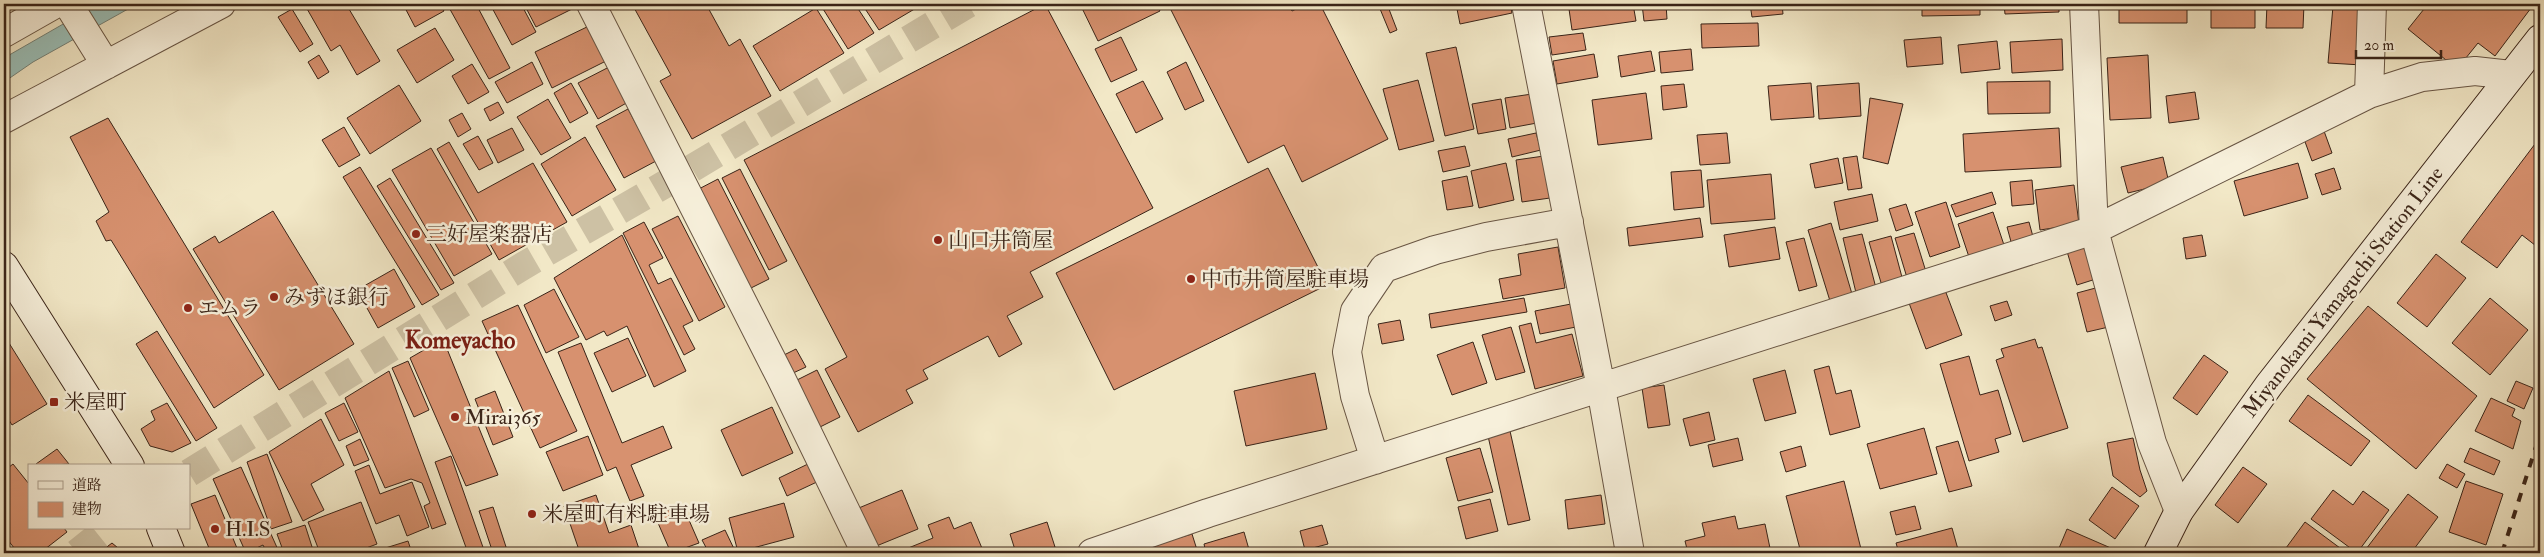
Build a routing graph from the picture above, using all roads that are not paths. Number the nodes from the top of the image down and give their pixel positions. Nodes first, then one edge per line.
1 (221, 4) edge
2 (591, 4) edge
3 (1526, 4) edge
4 (2084, 4) edge
5 (2372, 4) edge
6 (65, 6) edge
7 (4, 33) edge
8 (2540, 39) edge
9 (100, 54) junction
10 (2511, 75) junction
11 (2369, 94) junction
12 (4, 119) edge
13 (1569, 222) junction
14 (2094, 230) junction
15 (4, 266) edge
16 (1601, 388) junction
17 (1375, 460) junction
18 (129, 464) edge
19 (2179, 511) junction
20 (162, 530) edge
21 (171, 553) edge
22 (866, 553) edge
23 (1092, 553) edge
24 (1630, 553) edge
25 (2158, 553) edge

1 - 9 street
2 - 22 street
3 - 13 street
4 - 14 street
5 - 11 street
6 - 7 street
6 - 9 street
8 - 10 street, Miyanokami Yamaguchi Station Line
9 - 12 street
10 - 11 street
10 - 19 street, Miyanokami Yamaguchi Station Line
11 - 14 street
13 - 16 street
13 - 17 street
14 - 16 street
14 - 19 street
15 - 18 street
16 - 17 street
16 - 24 street
17 - 23 street
19 - 25 street, Miyanokami Yamaguchi Station Line
20 - 21 street

